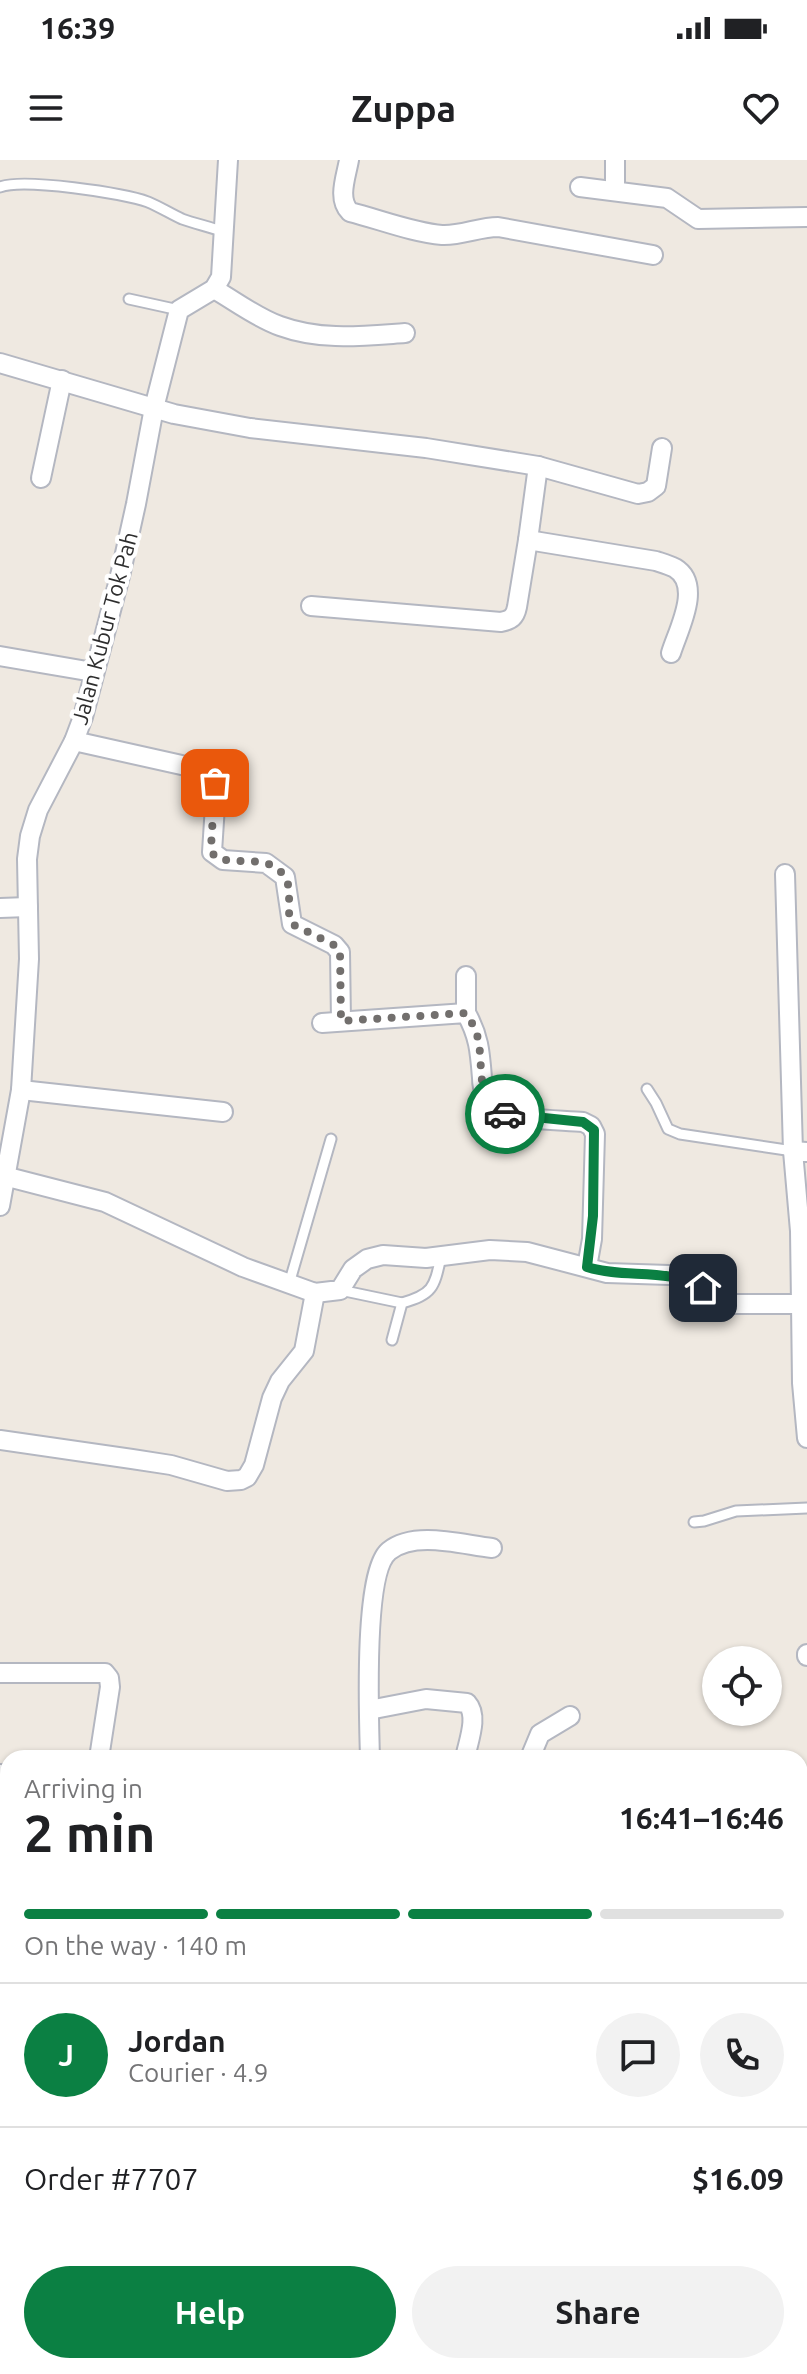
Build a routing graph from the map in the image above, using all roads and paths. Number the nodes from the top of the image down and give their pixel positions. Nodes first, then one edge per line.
1 (228, 160) edge
2 (349, 160) edge
3 (615, 160) edge
4 (0, 187) edge
5 (580, 187) dead end
6 (615, 189) junction
7 (807, 217) edge
8 (224, 232) junction
9 (653, 255) dead end
10 (214, 289) junction
11 (129, 299) dead end
12 (179, 310) junction
13 (405, 333) dead end
14 (0, 363) edge
15 (62, 380) junction
16 (154, 408) junction
17 (662, 448) dead end
18 (538, 466) junction
19 (41, 478) dead end
20 (528, 540) junction
21 (311, 606) dead end
22 (671, 653) dead end
23 (0, 656) edge
24 (93, 672) junction
25 (74, 741) junction
26 (785, 874) dead end
27 (28, 907) junction
28 (0, 908) edge
29 (466, 976) dead end
30 (466, 1013) junction
31 (341, 1021) junction
32 (322, 1023) dead end
33 (647, 1089) dead end
34 (21, 1090) junction
35 (223, 1112) dead end
36 (331, 1139) dead end
37 (800, 1152) edge
38 (3, 1175) edge
39 (0, 1206) edge
40 (442, 1256) junction
41 (587, 1267) junction
42 (289, 1284) junction
43 (340, 1290) junction
44 (315, 1293) junction
45 (402, 1303) junction
46 (801, 1304) junction
47 (392, 1340) dead end
48 (804, 1353) edge
49 (807, 1438) edge
50 (0, 1440) edge
51 (807, 1508) edge
52 (694, 1522) dead end
53 (492, 1548) dead end
54 (0, 1673) edge
55 (369, 1710) junction
56 (570, 1716) dead end
57 (100, 1750) edge
58 (370, 1750) edge
59 (467, 1750) edge
60 (533, 1750) edge

1 - 8 street
2 - 9 street
3 - 6 street
4 - 8 lane
5 - 6 street
6 - 7 street
8 - 10 street
10 - 12 street
10 - 13 street
11 - 12 lane
12 - 16 street, Jalan Kubur Tok Pah
14 - 15 street
15 - 16 street
15 - 19 street
16 - 18 street
16 - 24 street, Jalan Kubur Tok Pah
17 - 18 street
18 - 20 street
20 - 21 street
20 - 22 street
23 - 24 street
24 - 25 street, Jalan Kubur Tok Pah
25 - 27 street, Jalan Kubur Tok Pah
25 - 31 street
26 - 37 street
27 - 28 street
27 - 34 street, Jalan Kubur Tok Pah
29 - 30 street
30 - 31 street
30 - 41 street
31 - 32 street
33 - 37 lane
34 - 35 street
34 - 38 street, Jalan Kubur Tok Pah
36 - 42 lane
37 - 46 street
38 - 39 street, Jalan Kubur Tok Pah
38 - 42 street
40 - 41 street
40 - 43 street
40 - 45 lane
41 - 46 street
42 - 44 street
43 - 44 street
43 - 45 lane
44 - 50 street
45 - 47 lane
46 - 48 street
48 - 49 street
51 - 52 lane
53 - 55 street
54 - 57 street
55 - 58 street
55 - 59 street
56 - 60 street

